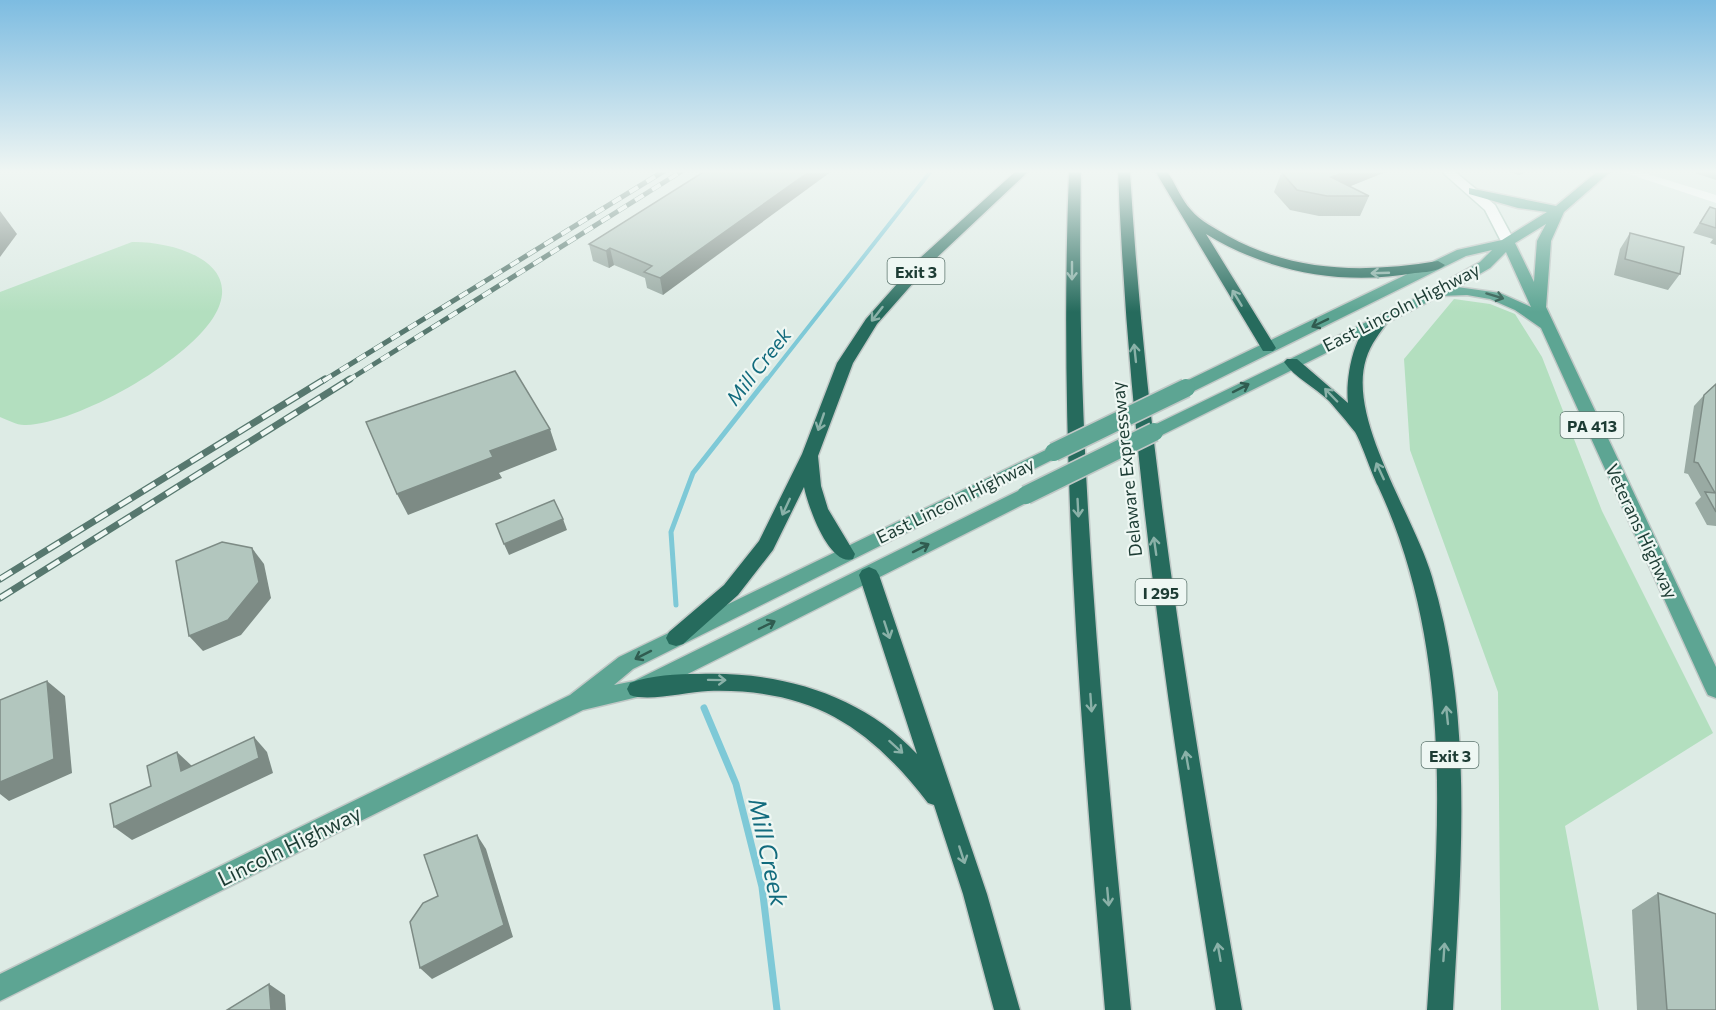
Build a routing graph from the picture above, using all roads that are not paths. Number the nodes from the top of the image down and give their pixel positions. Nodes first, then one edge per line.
1 (972, 218) edge
2 (1073, 218) edge
3 (1126, 218) edge
4 (1188, 218) edge
5 (1194, 218) edge
6 (1498, 218) edge
7 (1546, 218) edge
8 (1555, 218) edge
9 (1508, 242) junction
10 (1438, 265) junction
11 (1437, 293) junction
12 (1539, 311) junction
13 (1382, 320) junction
14 (1546, 327) junction
15 (1268, 348) junction
16 (1292, 362) junction
17 (1363, 435) junction
18 (811, 454) junction
19 (846, 554) junction
20 (869, 574) junction
21 (676, 638) junction
22 (638, 689) junction
23 (1716, 689) edge
24 (578, 702) junction
25 (948, 812) junction
26 (0, 988) edge
27 (1007, 1010) edge
28 (1118, 1010) edge
29 (1229, 1010) edge
30 (1440, 1010) edge

1 -> 18 highway, Exit 3
2 -> 28 highway
29 -> 3 highway, Delaware Expressway / I 295
15 -> 4 highway
10 -> 5 highway
6 - 9 main road
7 - 9 main road
8 - 12 main road
9 - 10 main road, East Lincoln Highway
9 - 11 main road, East Lincoln Highway
9 - 12 main road, Veterans Highway / PA 413
10 -> 15 main road, East Lincoln Highway
11 - 13 main road, East Lincoln Highway
11 -> 14 main road, PA 413
12 - 14 main road, Veterans Highway / PA 413
13 - 16 main road, East Lincoln Highway
13 - 17 highway
14 - 23 main road, Veterans Highway / PA 413
15 - 16 main road
15 - 19 main road, East Lincoln Highway, bridge
17 -> 16 highway
20 -> 16 main road, East Lincoln Highway, bridge
30 -> 17 highway, Exit 3
18 - 19 highway
18 -> 21 highway
19 - 20 main road
19 - 21 main road, East Lincoln Highway
22 -> 20 main road, East Lincoln Highway
20 -> 25 highway
21 -> 24 main road, East Lincoln Highway
22 - 24 main road, East Lincoln Highway
22 -> 25 highway
24 - 26 main road, Lincoln Highway
25 -> 27 highway

